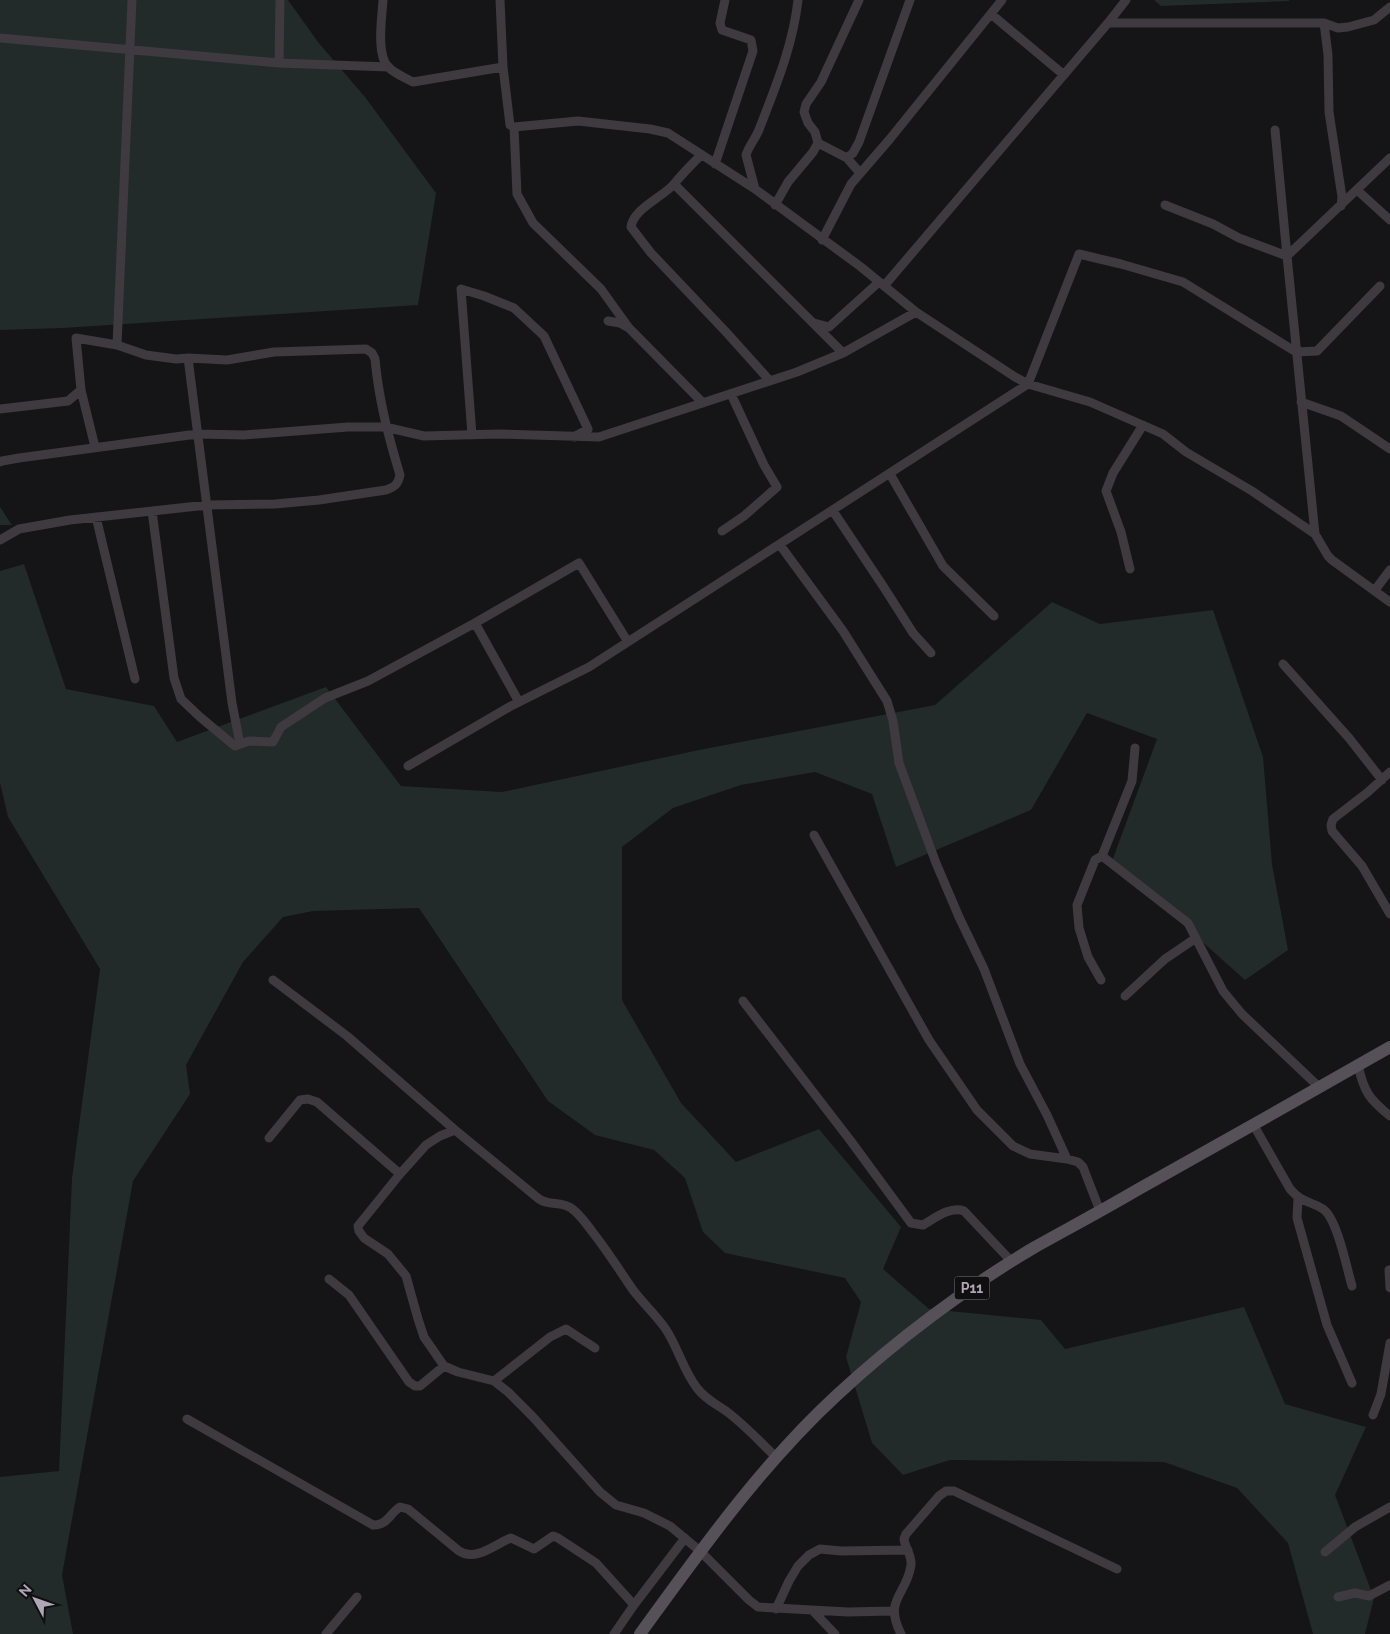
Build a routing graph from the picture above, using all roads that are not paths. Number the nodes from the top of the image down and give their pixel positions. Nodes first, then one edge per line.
1 (132, 0) edge
2 (280, 0) edge
3 (383, 0) edge
4 (500, 0) edge
5 (725, 0) edge
6 (798, 0) edge
7 (859, 0) edge
8 (910, 0) edge
9 (1002, 0) edge
10 (1126, 0) edge
11 (1390, 7) edge
12 (991, 14) junction
13 (1108, 23) junction
14 (1324, 23) junction
15 (0, 38) edge
16 (130, 49) junction
17 (279, 63) junction
18 (389, 67) junction
19 (503, 67) junction
20 (1064, 76) junction
21 (514, 127) junction
22 (1275, 130) dead end
23 (818, 142) junction
24 (701, 155) junction
25 (847, 158) junction
26 (1390, 158) edge
27 (715, 164) junction
28 (860, 173) junction
29 (674, 184) junction
30 (754, 189) junction
31 (1357, 190) junction
32 (775, 205) junction
33 (1165, 205) dead end
34 (1341, 206) junction
35 (1390, 220) edge
36 (822, 240) junction
37 (1287, 256) junction
38 (881, 284) junction
39 (1380, 286) dead end
40 (916, 312) junction
41 (608, 321) dead end
42 (811, 322) junction
43 (629, 328) junction
44 (117, 345) junction
45 (1296, 352) junction
46 (843, 353) junction
47 (188, 358) junction
48 (770, 381) junction
49 (1028, 384) junction
50 (81, 390) junction
51 (731, 394) junction
52 (1301, 402) junction
53 (703, 403) junction
54 (0, 409) edge
55 (1143, 426) junction
56 (385, 427) junction
57 (197, 434) junction
58 (472, 435) junction
59 (574, 437) junction
60 (95, 447) junction
61 (1390, 449) edge
62 (0, 462) edge
63 (890, 474) junction
64 (207, 504) junction
65 (152, 511) junction
66 (833, 511) junction
67 (96, 517) junction
68 (722, 531) dead end
69 (1315, 534) junction
70 (0, 540) edge
71 (780, 545) junction
72 (1130, 570) dead end
73 (1390, 570) edge
74 (1375, 590) junction
75 (1390, 602) edge
76 (994, 616) dead end
77 (476, 623) junction
78 (628, 642) junction
79 (931, 653) dead end
80 (1283, 664) dead end
81 (135, 678) dead end
82 (518, 702) junction
83 (240, 744) junction
84 (1135, 748) dead end
85 (408, 766) dead end
86 (1390, 772) edge
87 (1382, 780) junction
88 (814, 835) dead end
89 (1102, 856) junction
90 (1390, 914) edge
91 (1196, 938) junction
92 (273, 980) dead end
93 (1101, 980) dead end
94 (1125, 996) dead end
95 (743, 1002) dead end
96 (1390, 1047) edge
97 (1358, 1065) junction
98 (1319, 1087) junction
99 (1390, 1116) edge
100 (1253, 1124) junction
101 (455, 1130) junction
102 (268, 1138) dead end
103 (1067, 1159) junction
104 (400, 1174) junction
105 (1298, 1198) junction
106 (1100, 1212) junction
107 (1012, 1262) junction
108 (1390, 1270) edge
109 (330, 1280) dead end
110 (1352, 1286) dead end
111 (1390, 1288) edge
112 (1390, 1342) edge
113 (595, 1348) dead end
114 (444, 1366) junction
115 (494, 1381) junction
116 (1352, 1383) dead end
117 (1373, 1416) dead end
118 (187, 1419) dead end
119 (776, 1458) junction
120 (1390, 1507) edge
121 (685, 1538) junction
122 (908, 1550) junction
123 (700, 1551) junction
124 (1325, 1552) dead end
125 (1117, 1569) dead end
126 (1390, 1585) edge
127 (357, 1597) dead end
128 (1338, 1598) dead end
129 (634, 1605) junction
130 (776, 1609) junction
131 (813, 1611) junction
132 (893, 1611) junction
133 (326, 1634) edge
134 (614, 1634) edge
135 (640, 1634) edge
136 (835, 1634) edge
137 (901, 1634) edge

1 - 16 street
2 - 17 street
3 - 18 street
4 - 19 street
5 - 27 street
6 - 30 street
7 - 23 street
8 - 25 street
9 - 12 street
10 - 13 street
11 - 14 street
12 - 20 street
12 - 28 street
13 - 14 street
13 - 20 street
14 - 34 street
15 - 16 street
16 - 17 street
16 - 44 street
17 - 18 street
18 - 19 street
19 - 21 street
20 - 38 street
21 - 24 street
21 - 43 street
22 - 37 street
23 - 25 street
23 - 32 street
24 - 27 street
24 - 29 street
25 - 28 street
26 - 31 street
27 - 30 street
28 - 36 street
29 - 42 street
29 - 48 street
30 - 32 street
31 - 34 street
31 - 35 street
32 - 36 street
33 - 37 street
34 - 37 street
36 - 38 street
37 - 45 street
38 - 40 street
38 - 42 street
39 - 45 street
40 - 46 street
40 - 49 street
41 - 43 street
42 - 46 street
43 - 53 street
44 - 47 street
44 - 50 street
45 - 49 street
45 - 52 street
46 - 48 street
47 - 56 street
47 - 57 street
48 - 51 street
49 - 55 street
49 - 63 street
50 - 54 street
50 - 60 street
51 - 53 street
51 - 68 street
52 - 61 street
52 - 69 street
53 - 59 street
55 - 69 street
55 - 72 street
56 - 57 street
56 - 58 street
56 - 64 street
57 - 60 street
57 - 64 street
58 - 59 street
58 - 59 street
60 - 62 street
63 - 66 street
63 - 76 street
64 - 65 street
64 - 83 street
65 - 67 street
65 - 83 street
66 - 71 street
66 - 79 street
67 - 70 street
67 - 81 street
69 - 74 street
71 - 78 street
71 - 103 street
73 - 74 street
74 - 75 street
77 - 78 street
77 - 82 street
77 - 83 street
78 - 82 street
80 - 87 street
82 - 85 street
84 - 89 street
86 - 87 street
87 - 90 street
88 - 103 street
89 - 91 street
89 - 93 street
91 - 94 street
91 - 98 street
92 - 101 street
95 - 107 street
96 - 97 main road, P11
97 - 98 main road, P11
97 - 99 street
98 - 100 main road, P11
100 - 105 street
100 - 106 main road, P11
101 - 104 street
101 - 119 street
102 - 104 street
103 - 106 street
104 - 114 street
105 - 110 street
105 - 116 street
106 - 107 main road, P11
107 - 119 main road, P11
108 - 111 street
109 - 114 street
112 - 117 street
113 - 115 street
114 - 115 street
115 - 121 street
118 - 129 street
119 - 123 main road, P11
120 - 124 street
121 - 123 street
121 - 129 street
122 - 125 street
122 - 130 street
122 - 132 street
123 - 130 street
123 - 135 main road, P11
126 - 128 street
127 - 133 street
129 - 134 street
130 - 131 street
131 - 132 street
131 - 136 street
132 - 137 street

